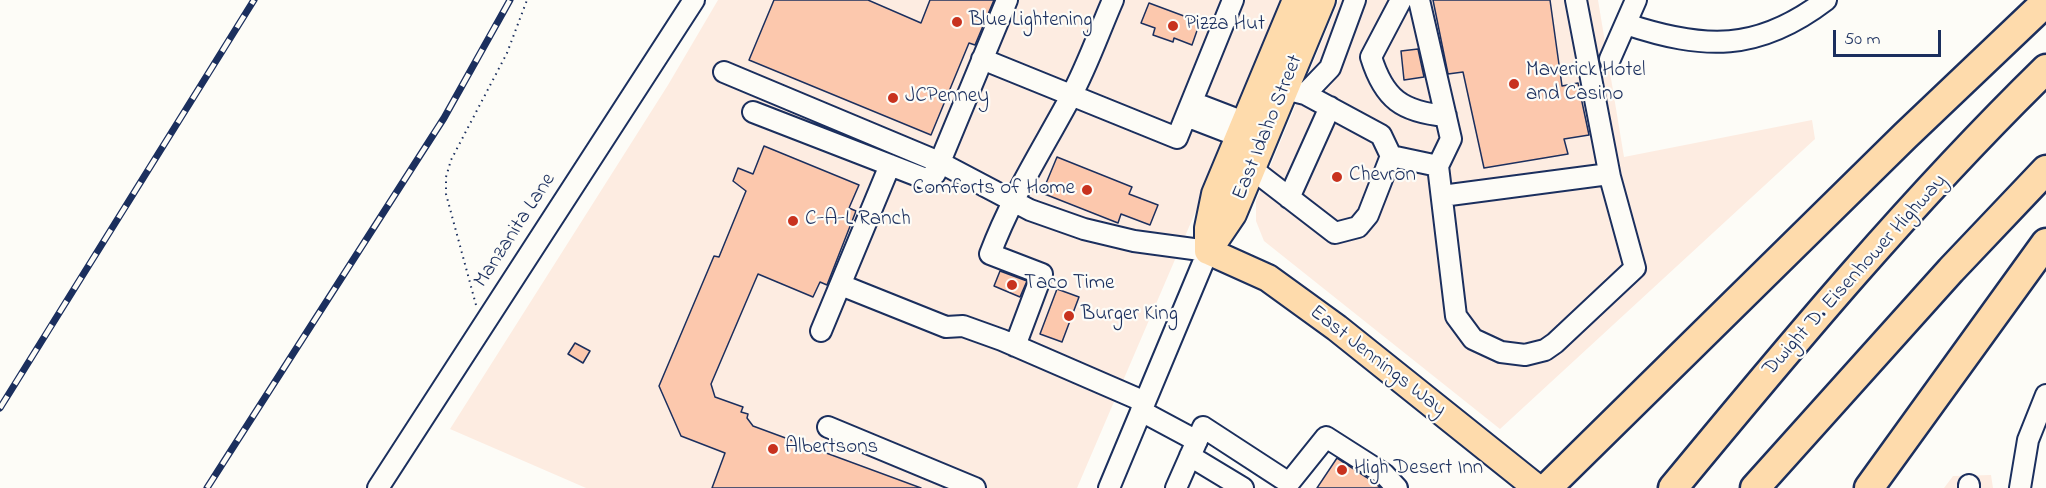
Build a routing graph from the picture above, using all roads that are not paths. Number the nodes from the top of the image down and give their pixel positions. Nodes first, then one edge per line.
1 (694, 0) edge
2 (1007, 0) edge
3 (1113, 0) edge
4 (1233, 0) edge
5 (1296, 0) edge
6 (1322, 0) edge
7 (1355, 0) edge
8 (1401, 0) edge
9 (1419, 0) edge
10 (1576, 0) edge
11 (1636, 0) edge
12 (1826, 0) edge
13 (2046, 2) edge
14 (1626, 24) junction
15 (982, 59) junction
16 (1610, 59) dead end
17 (2046, 69) edge
18 (724, 72) dead end
19 (1295, 92) junction
20 (1071, 95) junction
21 (1330, 107) junction
22 (1189, 109) junction
23 (753, 112) dead end
24 (1446, 116) junction
25 (1253, 134) junction
26 (1391, 156) junction
27 (939, 162) junction
28 (890, 165) junction
29 (1438, 166) junction
30 (1252, 170) junction
31 (2046, 170) edge
32 (1609, 174) junction
33 (1442, 196) junction
34 (1289, 198) junction
35 (1012, 201) junction
36 (2046, 243) edge
37 (1208, 251) junction
38 (841, 285) junction
39 (821, 331) dead end
40 (1016, 346) junction
41 (2046, 395) edge
42 (1143, 407) junction
43 (828, 427) dead end
44 (1194, 449) junction
45 (1288, 486) edge
46 (378, 488) edge
47 (975, 488) edge
48 (1109, 488) edge
49 (1176, 488) edge
50 (1243, 488) edge
51 (1396, 488) edge
52 (1537, 488) edge
53 (1547, 488) edge
54 (1672, 488) edge
55 (1755, 488) edge
56 (1869, 488) edge
57 (2020, 488) edge

1 - 46 street, Manzanita Lane
2 - 15 street
3 - 20 street
4 - 22 street
5 - 25 main road, East Idaho Street
6 - 19 main road, East Idaho Street
7 - 19 street
8 - 24 street
9 - 24 street
10 - 32 street
11 - 14 street
12 - 14 street
13 - 53 highway
14 - 16 street
15 - 20 street
15 - 27 street
17 - 54 highway, Dwight D. Eisenhower Highway
18 - 27 street
19 - 21 street
19 - 25 main road, East Idaho Street
20 - 22 street
20 - 35 street
21 - 26 street
21 - 34 street
22 - 25 street
23 - 28 street
24 - 29 street
25 - 30 main road, East Idaho Street
25 - 37 main road, East Idaho Street
26 - 29 street
26 - 34 street
27 - 28 street
27 - 35 street
28 - 38 street
29 - 33 street
30 - 34 street
30 - 37 main road, East Idaho Street
31 - 55 highway
32 - 33 street
32 - 33 street
35 - 37 street
35 - 40 street
36 - 56 highway
37 - 42 street, East Idaho Street
37 - 52 main road, East Jennings Way
38 - 39 street
38 - 40 street
40 - 42 street
41 - 57 street
42 - 44 street
42 - 48 street, East Idaho Street
43 - 47 street
44 - 45 street
44 - 49 street
44 - 50 street
45 - 51 street

